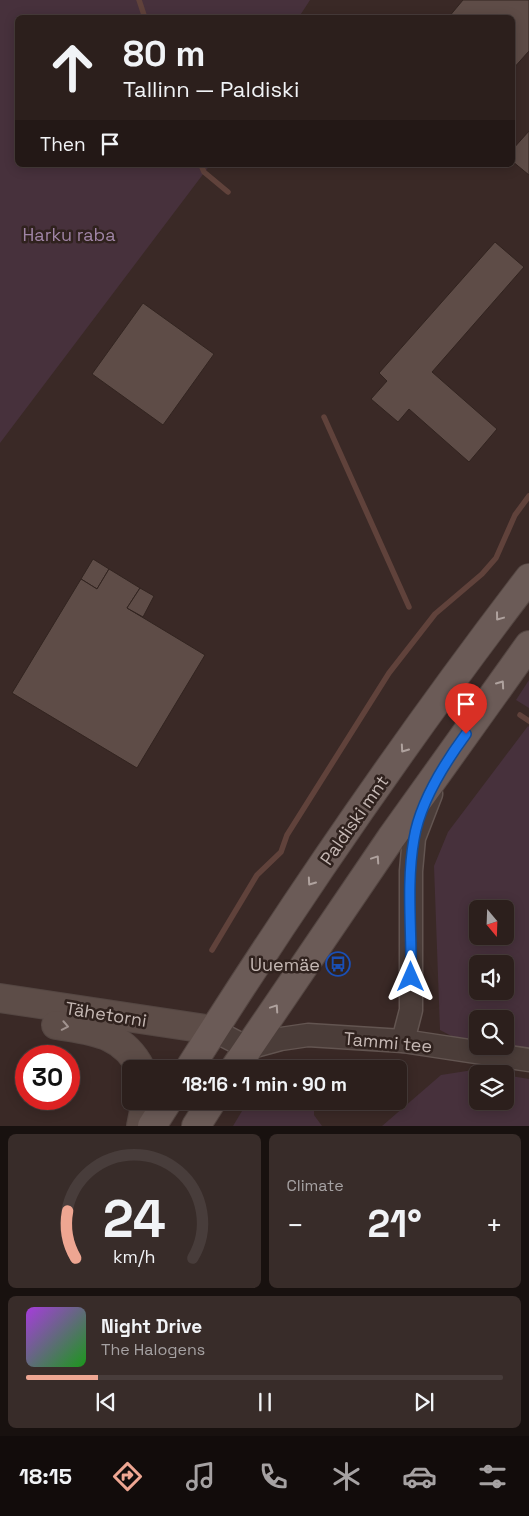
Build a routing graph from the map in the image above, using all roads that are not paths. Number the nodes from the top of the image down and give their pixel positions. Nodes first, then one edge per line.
1 (529, 578) edge
2 (529, 645) edge
3 (445, 762) junction
4 (0, 998) edge
5 (0, 1014) edge
6 (213, 1030) junction
7 (403, 1041) junction
8 (241, 1059) edge
9 (136, 1060) edge
10 (194, 1060) edge
11 (529, 1060) edge
12 (144, 1110) edge
13 (162, 1110) edge
14 (206, 1110) edge
15 (141, 1126) edge
16 (152, 1126) edge
17 (196, 1126) edge

1 -> 6 main road, Paldiski mnt
3 -> 2 main road
3 - 7 street
8 -> 3 main road
4 - 6 street, Tähetorni
5 -> 9 street
6 - 8 street
6 - 10 main road, Paldiski mnt
7 - 8 street, Tammi tee
7 - 11 street, Tammi tee
12 - 15 street
13 - 16 main road
14 - 17 main road

